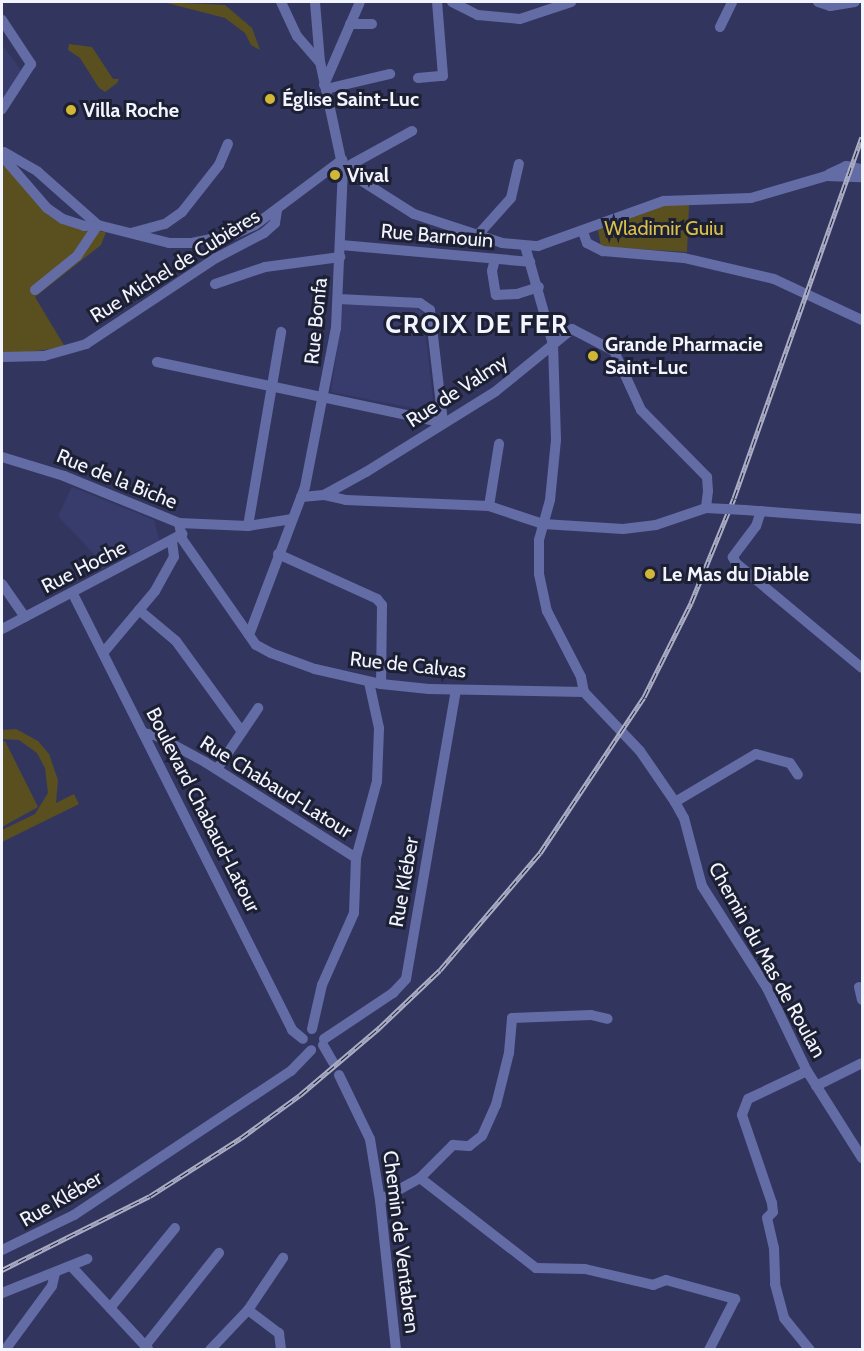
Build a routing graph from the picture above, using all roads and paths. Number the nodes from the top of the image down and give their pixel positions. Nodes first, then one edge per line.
1 (281, 2) edge
2 (315, 2) edge
3 (360, 2) edge
4 (437, 2) edge
5 (452, 2) edge
6 (571, 2) edge
7 (732, 2) edge
8 (818, 2) edge
9 (855, 2) edge
10 (2, 20) edge
11 (350, 24) junction
12 (372, 24) dead end
13 (720, 27) dead end
14 (320, 62) junction
15 (390, 74) dead end
16 (418, 78) dead end
17 (325, 87) junction
18 (2, 109) edge
19 (412, 131) dead end
20 (228, 144) dead end
21 (2, 151) edge
22 (2, 156) edge
23 (342, 164) junction
24 (519, 164) dead end
25 (862, 169) edge
26 (826, 176) junction
27 (862, 177) edge
28 (277, 211) junction
29 (98, 225) junction
30 (583, 232) junction
31 (131, 233) junction
32 (477, 236) junction
33 (340, 245) junction
34 (525, 246) junction
35 (340, 257) junction
36 (495, 259) junction
37 (530, 262) junction
38 (215, 284) dead end
39 (539, 287) junction
40 (35, 290) dead end
41 (338, 299) junction
42 (862, 320) edge
43 (281, 332) dead end
44 (553, 344) junction
45 (2, 357) edge
46 (157, 362) dead end
47 (271, 384) junction
48 (325, 396) junction
49 (443, 423) junction
50 (499, 444) dead end
51 (2, 457) edge
52 (324, 495) junction
53 (301, 497) junction
54 (489, 506) junction
55 (706, 508) junction
56 (761, 511) junction
57 (292, 519) junction
58 (862, 519) edge
59 (543, 524) junction
60 (248, 526) junction
61 (179, 534) junction
62 (278, 554) junction
63 (2, 584) edge
64 (74, 594) junction
65 (13, 595) junction
66 (2, 599) edge
67 (139, 610) junction
68 (25, 617) junction
69 (2, 629) edge
70 (249, 635) junction
71 (103, 652) junction
72 (862, 668) edge
73 (369, 682) junction
74 (381, 684) junction
75 (456, 690) junction
76 (584, 692) junction
77 (258, 708) dead end
78 (242, 732) junction
79 (144, 733) junction
80 (217, 770) junction
81 (798, 775) dead end
82 (675, 802) junction
83 (356, 858) junction
84 (859, 987) dead end
85 (862, 1000) edge
86 (608, 1020) dead end
87 (312, 1029) junction
88 (303, 1039) junction
89 (323, 1042) junction
90 (311, 1050) junction
91 (333, 1062) dead end
92 (862, 1063) edge
93 (807, 1071) junction
94 (339, 1075) dead end
95 (816, 1086) junction
96 (862, 1158) edge
97 (420, 1178) junction
98 (381, 1200) junction
99 (175, 1228) dead end
100 (2, 1250) edge
101 (219, 1252) dead end
102 (283, 1258) dead end
103 (87, 1259) dead end
104 (71, 1266) junction
105 (55, 1273) junction
106 (2, 1293) edge
107 (110, 1308) junction
108 (248, 1310) junction
109 (147, 1348) edge
110 (4, 1350) edge
111 (210, 1350) edge
112 (281, 1350) edge
113 (396, 1350) edge
114 (709, 1350) edge
115 (810, 1350) edge

1 - 14 street
2 - 14 street, Rue Bonfa
3 - 11 street
4 - 16 street
5 - 6 street
7 - 13 street
8 - 9 street
10 - 18 street
11 - 12 street
11 - 17 street
14 - 17 street, Rue Bonfa
15 - 17 street
17 - 23 street, Rue Bonfa
19 - 23 street, Rue Michel de Cubières
20 - 31 street
21 - 29 street
22 - 29 street
23 - 28 street, Rue Michel de Cubières
23 - 32 street
23 - 33 street, Rue Bonfa
24 - 32 street
25 - 26 street
26 - 27 street
26 - 30 street
28 - 31 street
28 - 45 street, Rue Michel de Cubières
29 - 31 street
29 - 40 street
30 - 34 street
30 - 42 street
32 - 34 street
33 - 35 street, Rue Bonfa
33 - 36 street, Rue Barnouin
34 - 37 street
35 - 38 street
35 - 41 street, Rue Bonfa
36 - 37 street, Rue Barnouin
36 - 39 street
37 - 39 street
39 - 44 street
41 - 48 street, Rue Bonfa
41 - 49 street
43 - 47 street
44 - 49 street, Rue de Valmy
44 - 55 street, Rue de Valmy
44 - 59 street
46 - 47 street
47 - 48 street
47 - 60 street
48 - 49 street
48 - 53 street, Rue Bonfa
49 - 52 street, Rue de Valmy
50 - 54 street
51 - 61 street, Rue de la Biche
52 - 53 street, Rue de Valmy
52 - 54 street
53 - 57 street, Rue Bonfa
54 - 59 street
55 - 56 street, bridge
55 - 59 street
56 - 58 street
56 - 72 street
57 - 60 street, Rue de la Biche
57 - 62 street, Rue Bonfa
59 - 76 street
60 - 61 street, Rue de la Biche
61 - 64 street, Rue Hoche
61 - 67 street
61 - 70 street, Rue de Calvas
62 - 70 street, Rue Bonfa
62 - 74 street
63 - 65 street
64 - 68 street, Rue Hoche
64 - 71 street, Boulevard Chabaud-Latour
65 - 66 street
65 - 68 street
67 - 71 street
67 - 78 street
68 - 69 street, Rue Hoche
70 - 73 street, Rue de Calvas
71 - 79 street, Boulevard Chabaud-Latour
73 - 74 street, Rue de Calvas
73 - 83 street
74 - 75 street, Rue de Calvas
75 - 76 street, Rue de Calvas
75 - 89 street, Rue Kléber
76 - 82 street, Chemin du Mas de Roulan
77 - 78 street
78 - 80 street
79 - 80 street, Rue Chabaud-Latour
79 - 88 street, Boulevard Chabaud-Latour
80 - 83 street, Rue Chabaud-Latour
81 - 82 street
82 - 93 street, Chemin du Mas de Roulan
83 - 87 street
84 - 85 street
86 - 97 street
87 - 88 street
87 - 89 street
88 - 90 street
89 - 90 street, Rue Kléber
89 - 91 street
90 - 100 street, Rue Kléber
92 - 95 street
93 - 95 street, Chemin du Mas de Roulan
93 - 115 street
94 - 98 street, Chemin de Ventabren
95 - 96 street, Chemin du Mas de Roulan
97 - 98 street
97 - 114 street
98 - 113 street, Chemin de Ventabren
99 - 107 street
101 - 109 street
102 - 108 street
103 - 104 street
104 - 105 street
104 - 107 street
105 - 106 street
105 - 110 street
107 - 109 street
108 - 111 street
108 - 112 street

